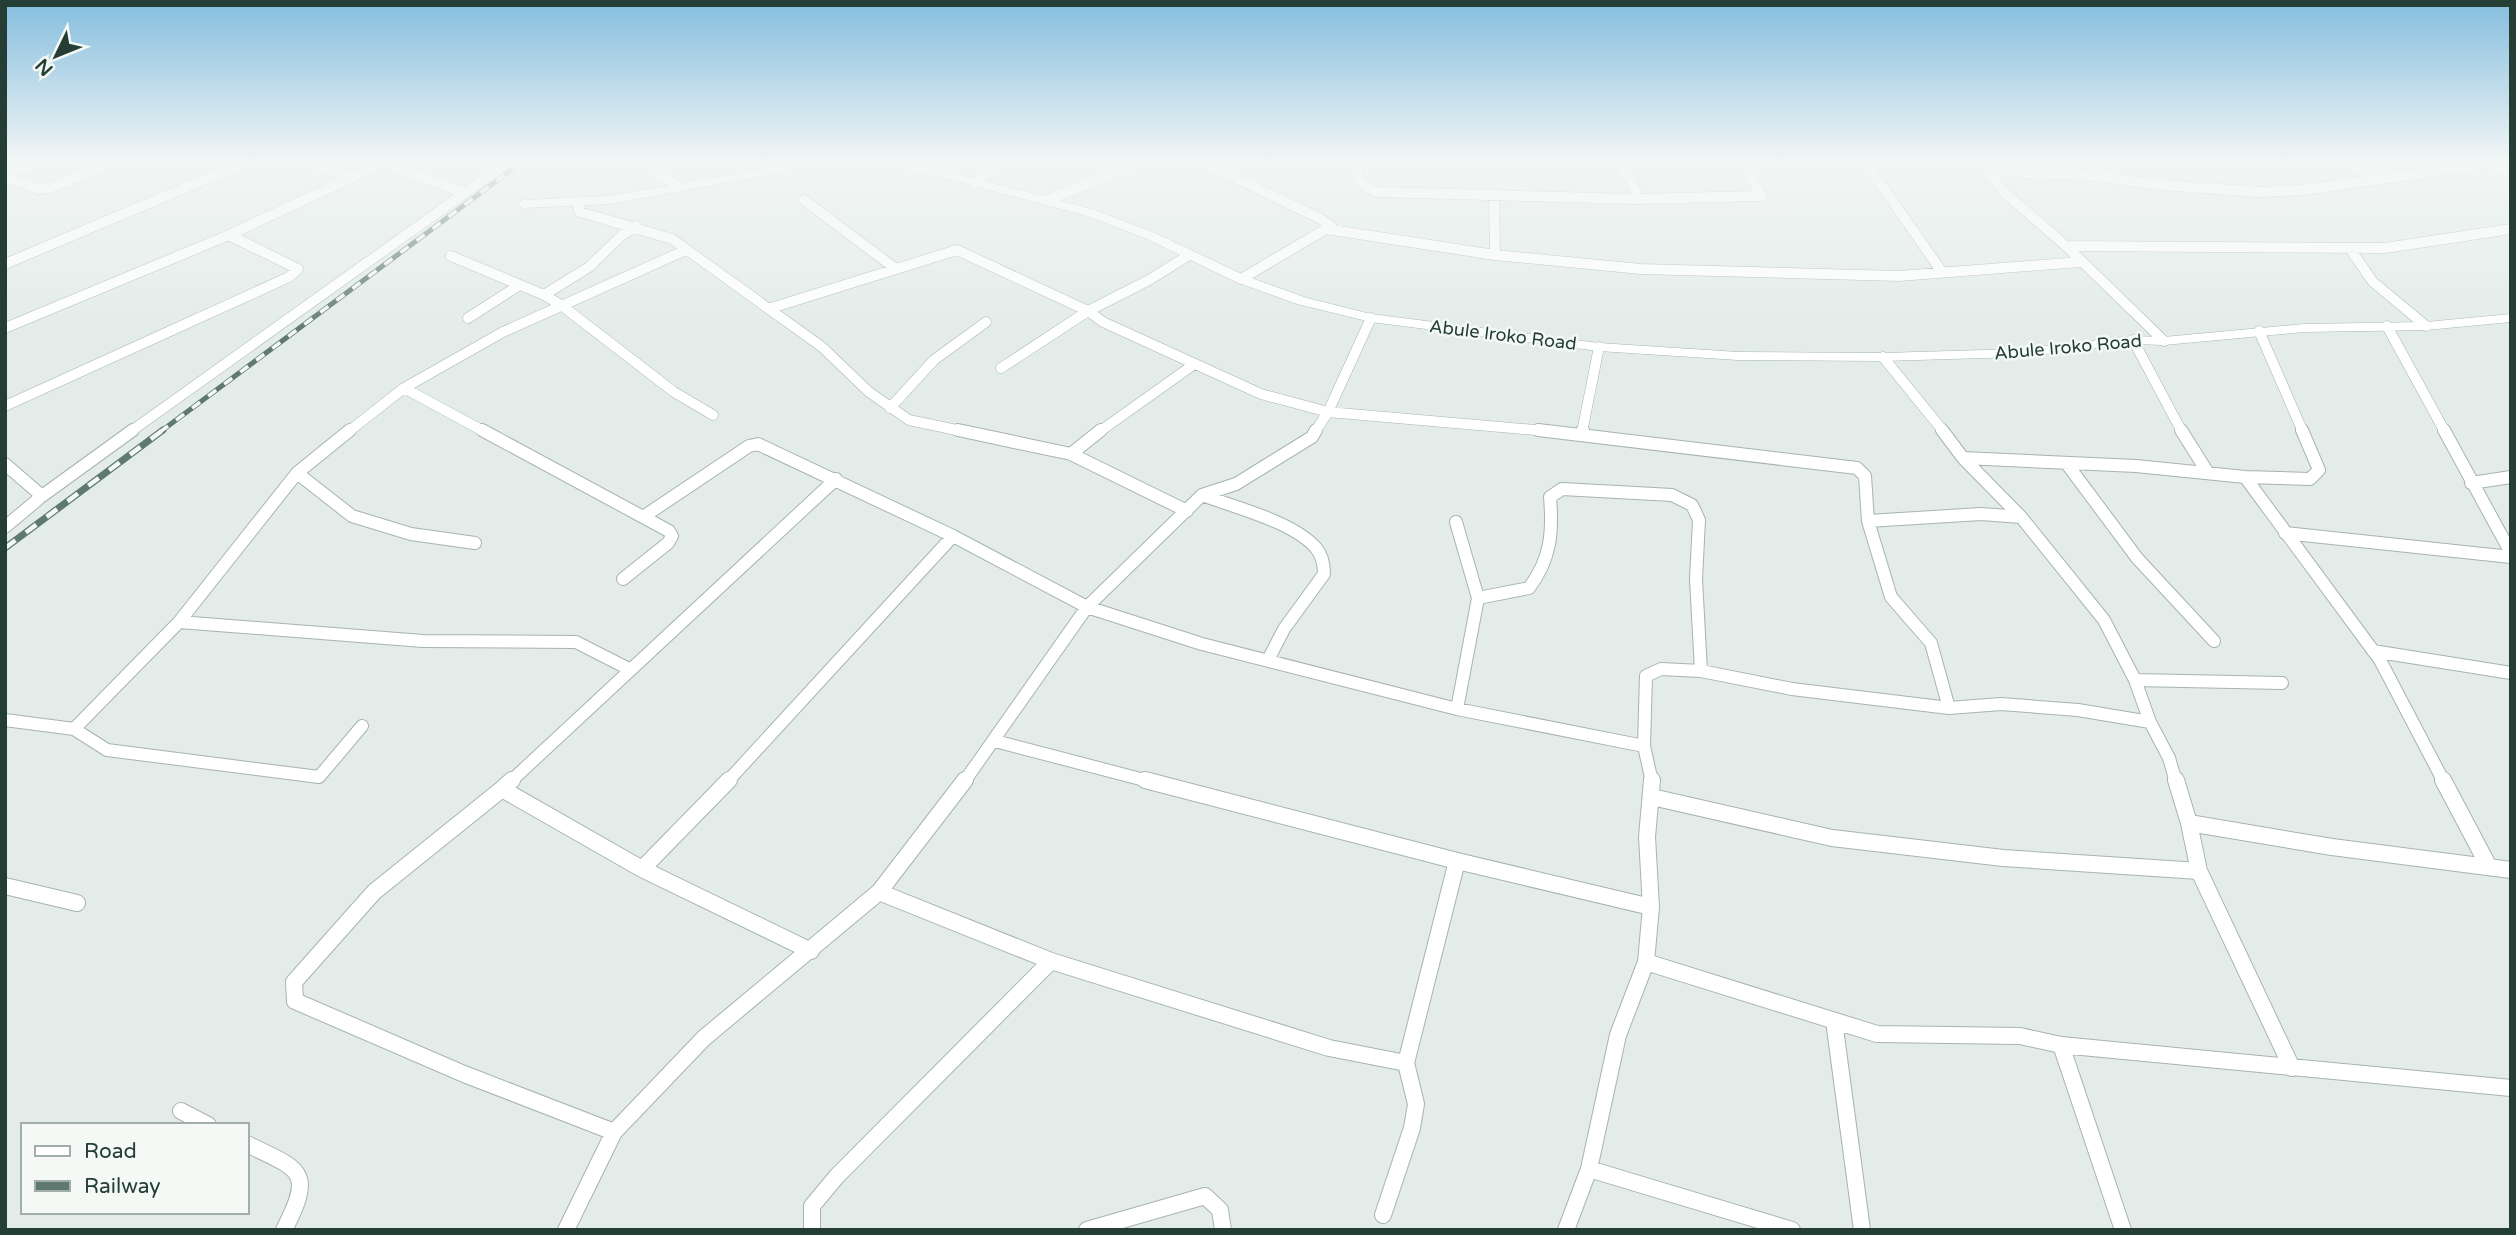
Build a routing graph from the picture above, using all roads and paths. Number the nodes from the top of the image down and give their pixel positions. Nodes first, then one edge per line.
1 (112, 220) edge
2 (262, 220) edge
3 (429, 220) edge
4 (611, 220) edge
5 (830, 220) edge
6 (1110, 220) edge
7 (1320, 220) edge
8 (1494, 220) edge
9 (1905, 220) edge
10 (2036, 220) edge
11 (636, 226) junction
12 (1326, 229) junction
13 (2511, 229) edge
14 (229, 235) junction
15 (2066, 246) junction
16 (2350, 249) junction
17 (686, 250) junction
18 (1189, 255) junction
19 (1495, 255) junction
20 (451, 256) dead end
21 (2080, 262) junction
22 (5, 264) edge
23 (896, 269) junction
24 (1941, 272) junction
25 (1241, 279) junction
26 (518, 286) junction
27 (544, 295) junction
28 (561, 305) junction
29 (771, 308) junction
30 (1088, 311) junction
31 (468, 318) dead end
32 (1371, 318) junction
33 (2511, 318) edge
34 (986, 321) dead end
35 (2387, 326) junction
36 (2426, 326) junction
37 (5, 328) edge
38 (2259, 331) junction
39 (2133, 340) junction
40 (2164, 341) junction
41 (1599, 347) junction
42 (1883, 357) junction
43 (1193, 365) junction
44 (1001, 368) dead end
45 (404, 388) junction
46 (5, 406) edge
47 (891, 408) junction
48 (1328, 412) junction
49 (713, 415) dead end
50 (1582, 434) junction
51 (1071, 454) junction
52 (1963, 458) junction
53 (5, 464) edge
54 (2067, 464) junction
55 (297, 473) junction
56 (2208, 473) junction
57 (2245, 477) junction
58 (2511, 477) edge
59 (836, 479) junction
60 (2471, 483) junction
61 (1202, 495) junction
62 (42, 496) junction
63 (1187, 511) junction
64 (643, 517) junction
65 (2021, 517) junction
66 (1868, 521) junction
67 (1457, 522) dead end
68 (5, 527) edge
69 (2285, 533) junction
70 (953, 536) junction
71 (475, 543) dead end
72 (2511, 555) edge
73 (623, 579) dead end
74 (1478, 598) junction
75 (1087, 607) junction
76 (178, 622) junction
77 (2214, 641) dead end
78 (2374, 651) junction
79 (1268, 660) junction
80 (629, 669) junction
81 (1701, 671) junction
82 (2511, 673) edge
83 (2135, 680) junction
84 (2282, 683) dead end
85 (1949, 708) junction
86 (1457, 709) junction
87 (5, 720) edge
88 (2150, 722) junction
89 (362, 726) dead end
90 (74, 729) junction
91 (995, 741) junction
92 (1644, 746) junction
93 (502, 789) junction
94 (1652, 797) junction
95 (2189, 823) junction
96 (1457, 861) junction
97 (2489, 867) junction
98 (642, 869) junction
99 (2511, 870) edge
100 (2199, 871) junction
101 (5, 886) edge
102 (879, 892) junction
103 (77, 903) dead end
104 (1651, 907) junction
105 (811, 951) junction
106 (1051, 961) junction
107 (1646, 962) junction
108 (1834, 1021) junction
109 (2061, 1045) junction
110 (1406, 1063) junction
111 (2292, 1068) junction
112 (2511, 1088) edge
113 (181, 1111) dead end
114 (204, 1123) edge
115 (614, 1132) junction
116 (248, 1144) edge
117 (1589, 1169) junction
118 (1383, 1215) dead end
119 (284, 1230) edge
120 (566, 1230) edge
121 (812, 1230) edge
122 (1087, 1230) edge
123 (1223, 1230) edge
124 (1566, 1230) edge
125 (1792, 1230) edge
126 (1862, 1230) edge
127 (2123, 1230) edge

1 - 22 street
2 - 14 street
3 - 62 street
4 - 11 street
5 - 23 street
6 - 18 street, Abule Iroko Road
7 - 12 street
8 - 19 street
9 - 24 street
10 - 15 street
11 - 17 street
11 - 27 street
12 - 19 street
12 - 25 street
13 - 16 street
14 - 37 street
14 - 46 street
15 - 16 street
15 - 21 street
16 - 36 street
17 - 28 street
17 - 29 street
18 - 25 street, Abule Iroko Road
18 - 30 street
19 - 24 street
20 - 26 street
21 - 24 street
21 - 40 street
23 - 29 street
23 - 30 street
25 - 32 street, Abule Iroko Road
26 - 27 street
26 - 31 street
27 - 28 street
28 - 45 street
28 - 49 street
29 - 47 street
30 - 43 street
30 - 44 street
32 - 41 street, Abule Iroko Road
32 - 48 street
33 - 36 street, Abule Iroko Road
34 - 47 street
35 - 36 street, Abule Iroko Road
35 - 38 street, Abule Iroko Road
35 - 60 street
38 - 40 street, Abule Iroko Road
38 - 57 street
39 - 40 street, Abule Iroko Road
39 - 42 street, Abule Iroko Road
39 - 56 street
41 - 42 street, Abule Iroko Road
41 - 50 street
42 - 52 street
43 - 48 street
43 - 51 street
45 - 55 street
45 - 64 street
47 - 51 street
48 - 50 street
48 - 61 street
50 - 66 street
51 - 63 street
52 - 54 street
52 - 65 street
53 - 62 street
54 - 56 street
54 - 77 street
55 - 71 street
55 - 76 street
56 - 57 street
57 - 69 street
58 - 60 street
59 - 64 street
59 - 70 street
59 - 80 street
60 - 72 street
61 - 63 street
61 - 79 street
62 - 68 street
63 - 75 street
64 - 73 street
65 - 66 street
65 - 83 street
66 - 85 street
67 - 74 street
69 - 72 street
69 - 78 street
70 - 75 street
70 - 98 street
74 - 81 street
74 - 86 street
75 - 79 street
75 - 91 street
76 - 80 street
76 - 90 street
78 - 82 street
78 - 97 street
79 - 86 street
80 - 93 street
81 - 85 street
81 - 92 street
83 - 84 street
83 - 88 street
85 - 88 street
86 - 92 street
87 - 90 street
88 - 95 street
89 - 90 street
91 - 96 street
91 - 102 street
92 - 94 street
93 - 98 street
93 - 115 street
94 - 100 street
94 - 104 street
95 - 97 street
95 - 100 street
96 - 104 street
96 - 110 street
97 - 99 street
98 - 105 street
100 - 111 street
101 - 103 street
102 - 105 street
102 - 106 street
104 - 107 street
105 - 115 street
106 - 110 street
106 - 121 street
107 - 108 street
107 - 117 street
108 - 109 street
108 - 126 street
109 - 111 street
109 - 127 street
110 - 118 street
111 - 112 street
113 - 114 street
115 - 120 street
116 - 119 street
117 - 124 street
117 - 125 street
122 - 123 street

